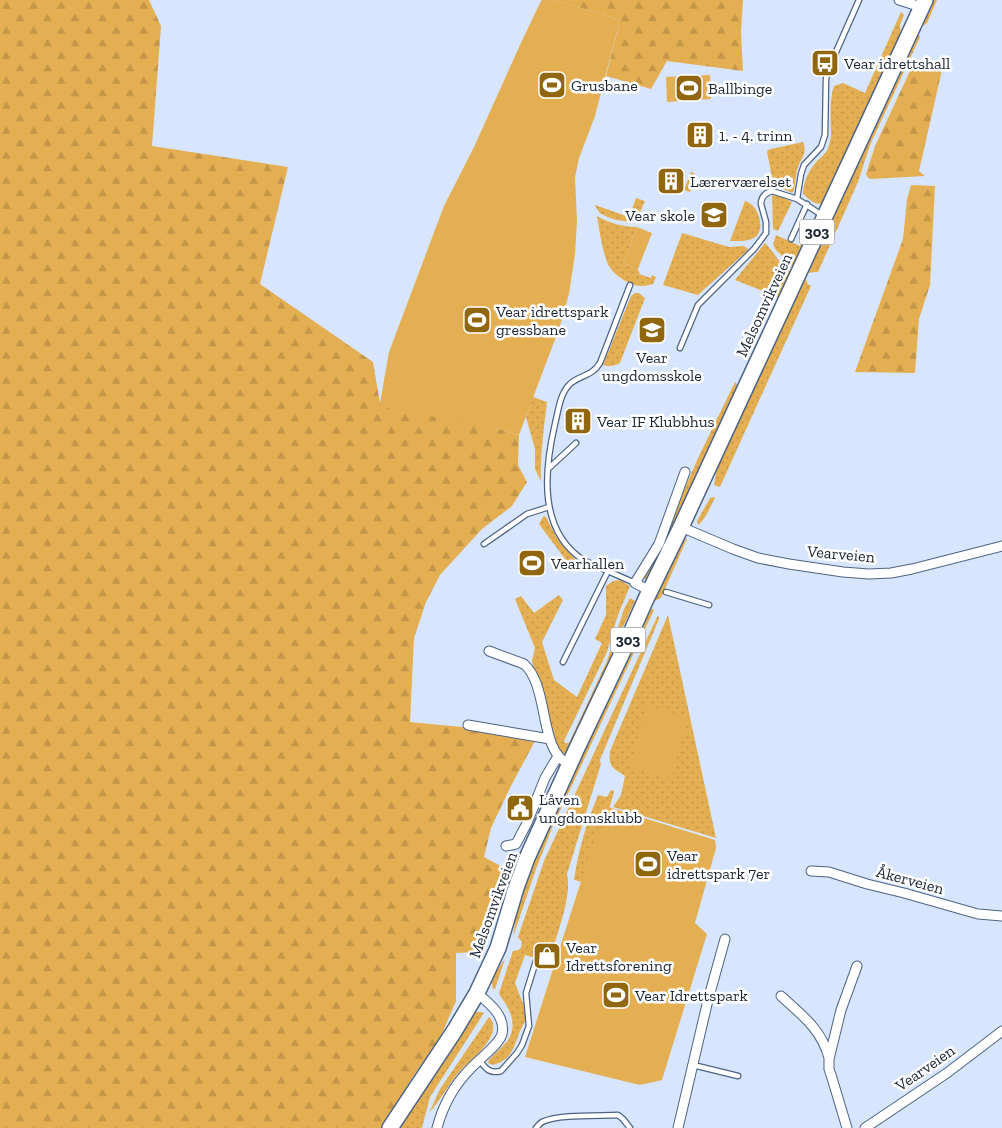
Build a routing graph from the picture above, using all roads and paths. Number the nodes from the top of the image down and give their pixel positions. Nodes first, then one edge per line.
1 (859, 0) edge
2 (899, 0) edge
3 (923, 4) edge
4 (797, 199) junction
5 (807, 204) junction
6 (824, 216) junction
7 (791, 239) dead end
8 (630, 286) dead end
9 (680, 348) dead end
10 (576, 443) dead end
11 (548, 469) junction
12 (685, 472) dead end
13 (549, 506) junction
14 (682, 527) junction
15 (484, 544) dead end
16 (1002, 546) edge
17 (608, 571) junction
18 (635, 583) junction
19 (650, 591) junction
20 (666, 592) dead end
21 (709, 605) dead end
22 (490, 651) dead end
23 (563, 662) dead end
24 (468, 725) dead end
25 (550, 738) junction
26 (564, 760) junction
27 (506, 846) dead end
28 (811, 871) dead end
29 (1002, 916) edge
30 (725, 939) dead end
31 (536, 961) dead end
32 (856, 966) dead end
33 (477, 993) junction
34 (781, 996) dead end
35 (1002, 1032) edge
36 (829, 1059) junction
37 (479, 1060) junction
38 (693, 1065) junction
39 (738, 1076) dead end
40 (390, 1128) edge
41 (437, 1128) edge
42 (536, 1128) edge
43 (630, 1128) edge
44 (678, 1128) edge
45 (847, 1128) edge
46 (865, 1128) edge

1 - 4 lane
2 - 3 street, Melsomvikveien
3 - 6 main road, Melsomvikveien / 303
4 - 5 lane
4 - 9 lane
5 - 6 lane
5 - 7 lane
6 - 14 main road, Melsomvikveien / 303
8 - 11 lane
10 - 11 lane
11 - 13 lane
12 - 18 street
13 - 15 lane
13 - 17 lane
14 - 16 street, Vearveien
14 - 19 main road, Melsomvikveien / 303
17 - 18 lane
17 - 23 lane
18 - 19 street
19 - 26 main road, Melsomvikveien / 303
20 - 21 lane
22 - 25 street
24 - 25 street
25 - 26 street
26 - 27 street, Melsomvikveien
26 - 33 main road, Melsomvikveien / 303
28 - 29 street, Åkerveien
30 - 38 street
31 - 37 lane
32 - 36 street
33 - 37 street
33 - 40 main road, Melsomvikveien / 303
34 - 36 street
35 - 46 street, Vearveien
36 - 45 street
37 - 41 street
38 - 39 lane
38 - 44 street
42 - 43 lane

